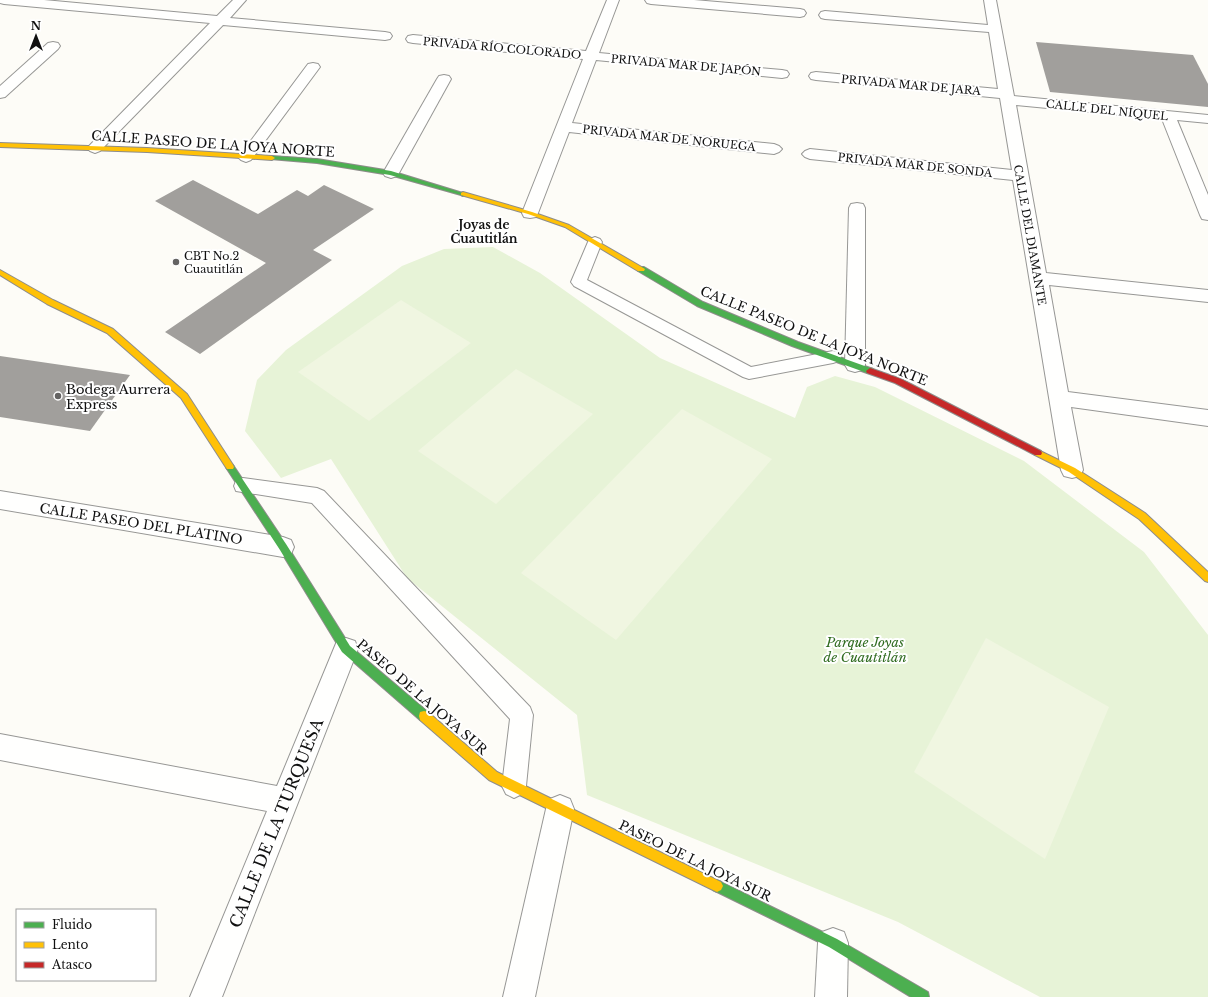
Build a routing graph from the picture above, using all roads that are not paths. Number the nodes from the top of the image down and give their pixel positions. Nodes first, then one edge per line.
1 (4, 0) edge
2 (240, 0) edge
3 (613, 0) edge
4 (651, 0) edge
5 (990, 0) edge
6 (800, 13) dead end
7 (825, 15) dead end
8 (220, 21) junction
9 (995, 29) junction
10 (385, 36) dead end
11 (413, 40) dead end
12 (53, 46) dead end
13 (591, 56) junction
14 (313, 67) dead end
15 (782, 74) dead end
16 (816, 76) dead end
17 (444, 79) dead end
18 (0, 94) edge
19 (1006, 97) junction
20 (1168, 116) junction
21 (1208, 119) edge
22 (564, 127) junction
23 (0, 145) edge
24 (94, 148) junction
25 (774, 149) dead end
26 (810, 154) dead end
27 (246, 156) junction
28 (391, 173) junction
29 (1020, 176) junction
30 (857, 208) dead end
31 (530, 213) junction
32 (1208, 215) edge
33 (594, 242) junction
34 (0, 272) edge
35 (1038, 278) junction
36 (1208, 296) edge
37 (833, 357) junction
38 (856, 365) junction
39 (1059, 398) junction
40 (1208, 418) edge
41 (1072, 470) junction
42 (243, 486) junction
43 (0, 500) edge
44 (283, 547) junction
45 (1208, 578) edge
46 (346, 649) junction
47 (0, 747) edge
48 (514, 786) junction
49 (285, 800) junction
50 (560, 809) junction
51 (833, 943) junction
52 (206, 997) edge
53 (519, 997) edge
54 (831, 997) edge
55 (923, 997) edge

1 - 8 street
2 - 8 street
3 - 13 street
4 - 6 street
5 - 9 street, CALLE DEL DIAMANTE
7 - 9 street
8 - 10 street
8 - 24 street
9 - 19 street, CALLE DEL DIAMANTE
11 - 13 street, PRIVADA RÍO COLORADO
12 - 18 street
13 - 15 street, PRIVADA MAR DE JAPÓN
13 - 22 street
14 - 27 street
16 - 19 street, PRIVADA MAR DE JARA
17 - 28 street
19 - 20 street, CALLE DEL NÍQUEL
19 - 29 street, CALLE DEL DIAMANTE
20 - 21 street, CALLE DEL NÍQUEL
20 - 32 street
22 - 25 street, PRIVADA MAR DE NORUEGA
22 - 31 street
23 - 24 street, CALLE PASEO DE LA JOYA NORTE
24 - 27 street, CALLE PASEO DE LA JOYA NORTE
26 - 29 street, PRIVADA MAR DE SONDA
27 - 28 street, CALLE PASEO DE LA JOYA NORTE
28 - 31 street, CALLE PASEO DE LA JOYA NORTE
29 - 35 street, CALLE DEL DIAMANTE
30 - 38 street
31 - 33 street, CALLE PASEO DE LA JOYA NORTE
33 - 37 street, CALLE PASEO DE LA JOYA NORTE
33 - 37 lane
34 - 42 street, PASEO DE LA JOYA SUR
35 - 36 street
35 - 39 street, CALLE DEL DIAMANTE
37 - 38 street, CALLE PASEO DE LA JOYA NORTE
38 - 41 street, CALLE PASEO DE LA JOYA NORTE
39 - 40 street
39 - 41 street, CALLE DEL DIAMANTE
41 - 45 street, CALLE PASEO DE LA JOYA NORTE
42 - 44 street, PASEO DE LA JOYA SUR
42 - 48 lane
43 - 44 street, CALLE PASEO DEL PLATINO
44 - 46 street, PASEO DE LA JOYA SUR
46 - 48 street, PASEO DE LA JOYA SUR
46 - 49 street, CALLE DE LA TURQUESA
47 - 49 street
48 - 50 street, PASEO DE LA JOYA SUR
49 - 52 street, CALLE DE LA TURQUESA
50 - 51 street, PASEO DE LA JOYA SUR
50 - 53 street
51 - 54 street
51 - 55 street, PASEO DE LA JOYA SUR

